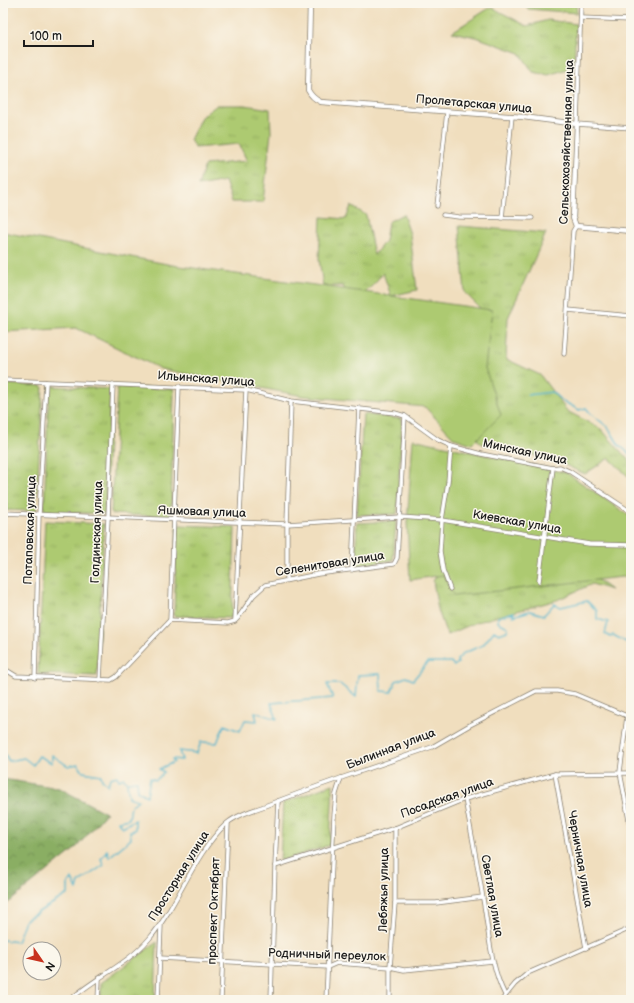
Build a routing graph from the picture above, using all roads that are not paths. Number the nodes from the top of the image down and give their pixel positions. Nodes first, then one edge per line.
1 (310, 3) edge
2 (581, 3) edge
3 (581, 18) junction
4 (631, 20) edge
5 (447, 112) junction
6 (512, 116) junction
7 (577, 124) junction
8 (631, 128) edge
9 (437, 206) dead end
10 (443, 215) dead end
11 (502, 218) junction
12 (532, 218) dead end
13 (576, 226) junction
14 (631, 231) edge
15 (568, 310) junction
16 (631, 316) edge
17 (564, 354) dead end
18 (3, 380) edge
19 (46, 382) junction
20 (113, 384) junction
21 (179, 386) junction
22 (246, 390) junction
23 (291, 401) junction
24 (359, 408) junction
25 (405, 416) junction
26 (452, 446) junction
27 (553, 468) junction
28 (631, 512) edge
29 (3, 513) edge
30 (40, 514) junction
31 (400, 517) junction
32 (108, 518) junction
33 (173, 520) junction
34 (354, 520) junction
35 (442, 520) junction
36 (239, 523) junction
37 (287, 524) junction
38 (544, 537) junction
39 (631, 545) edge
40 (352, 570) junction
41 (287, 580) junction
42 (539, 581) dead end
43 (450, 589) dead end
44 (170, 620) junction
45 (235, 621) junction
46 (3, 668) edge
47 (35, 678) junction
48 (100, 680) junction
49 (629, 716) edge
50 (620, 772) junction
51 (631, 773) edge
52 (555, 774) junction
53 (341, 778) junction
54 (465, 799) junction
55 (278, 801) junction
56 (228, 822) junction
57 (394, 828) junction
58 (631, 831) edge
59 (333, 848) junction
60 (275, 866) junction
61 (483, 898) junction
62 (395, 903) junction
63 (161, 924) junction
64 (631, 928) edge
65 (586, 948) junction
66 (160, 958) junction
67 (223, 961) junction
68 (493, 961) junction
69 (272, 964) junction
70 (328, 967) junction
71 (390, 967) junction
72 (99, 979) junction
73 (505, 995) junction
74 (70, 1000) edge
75 (98, 1000) edge
76 (158, 1000) edge
77 (221, 1000) edge
78 (271, 1000) edge
79 (326, 1000) edge
80 (390, 1000) edge
81 (502, 1000) edge

1 - 5 street, Пролетарская улица
2 - 3 street, Сельскохозяйственная улица
3 - 4 street
3 - 7 street, Сельскохозяйственная улица
5 - 6 street, Пролетарская улица
5 - 9 street
6 - 7 street, Пролетарская улица
6 - 11 street
7 - 8 street, Пролетарская улица
7 - 13 street, Сельскохозяйственная улица
10 - 11 street
11 - 12 street
13 - 14 street
13 - 15 street, Сельскохозяйственная улица
15 - 16 street
15 - 17 street, Сельскохозяйственная улица
18 - 19 street, Ильинская улица
19 - 20 street, Ильинская улица
19 - 30 street, Потаповская улица
20 - 21 street, Ильинская улица
20 - 32 street, Голдинская улица
21 - 22 street, Ильинская улица
21 - 33 street
22 - 23 street, Ильинская улица
22 - 36 street
23 - 24 street, Ильинская улица
23 - 37 street
24 - 25 street, Ильинская улица
24 - 34 street
25 - 26 street, Минская улица
25 - 31 street
26 - 27 street, Минская улица
26 - 35 street
27 - 28 street, Минская улица
27 - 38 street
29 - 30 street, Яшмовая улица
30 - 32 street, Яшмовая улица
30 - 47 street, Потаповская улица
31 - 34 street, Яшмовая улица
31 - 35 street, Киевская улица
31 - 40 street, Селенитовая улица
32 - 33 street, Яшмовая улица
32 - 48 street, Голдинская улица
33 - 36 street, Яшмовая улица
33 - 44 street
34 - 37 street, Яшмовая улица
34 - 40 street
35 - 38 street, Киевская улица
35 - 43 street
36 - 37 street, Яшмовая улица
36 - 45 street
37 - 41 street
38 - 39 street, Киевская улица
38 - 42 street
40 - 41 street, Селенитовая улица
41 - 45 street, Селенитовая улица
44 - 45 street
44 - 48 street
46 - 47 street
47 - 48 street
49 - 50 street
49 - 53 street, Былинная улица
50 - 51 street, Посадская улица
50 - 52 street, Посадская улица
50 - 58 street
52 - 54 street, Посадская улица
52 - 65 street, Черничная улица
53 - 55 street, Просторная улица
53 - 59 street, Былинная улица
54 - 57 street, Посадская улица
54 - 61 street, Светлая улица
55 - 56 street, Просторная улица
55 - 60 street
56 - 63 street, Просторная улица
56 - 67 street, проспект Октябрят
57 - 59 street, Посадская улица
57 - 62 street, Лебяжья улица
59 - 60 street, Посадская улица
59 - 70 street, Былинная улица
60 - 69 street
61 - 62 street
61 - 68 street, Светлая улица
62 - 71 street, Лебяжья улица
63 - 66 street
63 - 72 street, Просторная улица
64 - 65 street
65 - 73 street
66 - 67 street, Родничный переулок
66 - 76 street
67 - 69 street, Родничный переулок
67 - 77 street, проспект Октябрят
68 - 71 street, Родничный переулок
68 - 73 street, Светлая улица
69 - 70 street, Родничный переулок
69 - 78 street
70 - 71 street, Родничный переулок
70 - 79 street, Былинная улица
71 - 80 street, Лебяжья улица
72 - 74 street, Просторная улица
72 - 75 street
73 - 81 street

